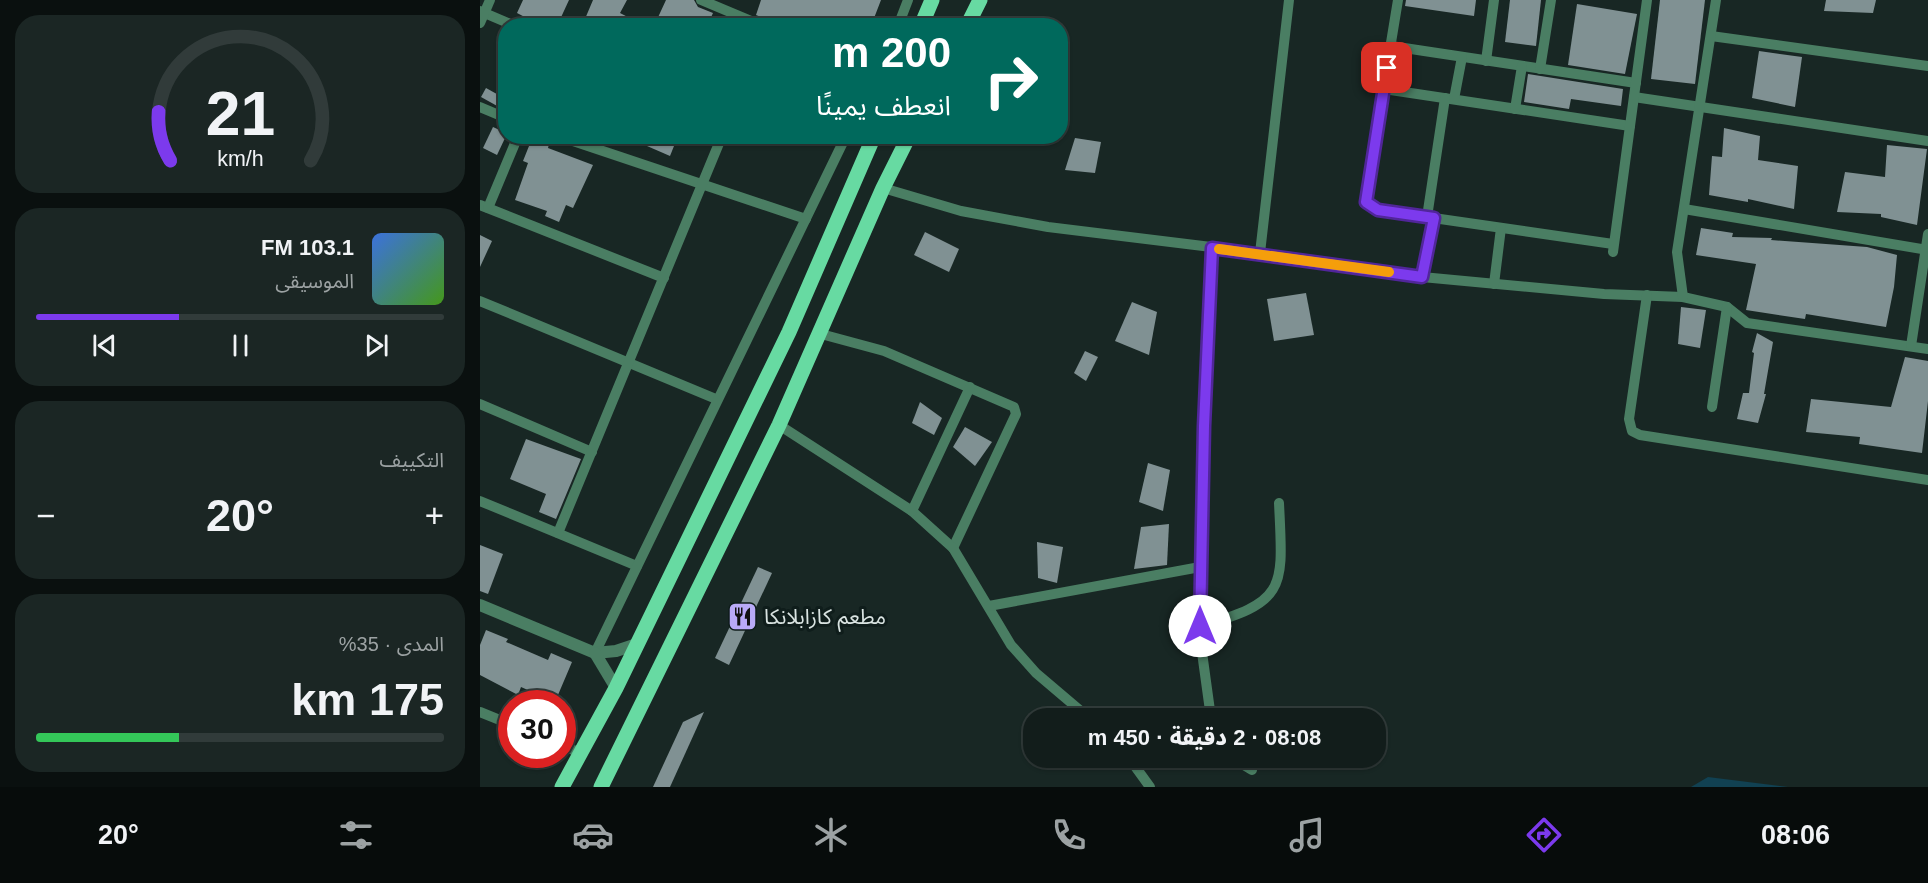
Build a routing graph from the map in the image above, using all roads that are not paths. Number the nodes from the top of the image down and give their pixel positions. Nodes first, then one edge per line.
1 (490, 0) edge
2 (701, 0) edge
3 (908, 0) edge
4 (980, 0) edge
5 (1289, 0) edge
6 (1398, 0) edge
7 (1494, 0) edge
8 (1551, 0) edge
9 (1647, 0) edge
10 (1716, 0) edge
11 (934, 2) edge
12 (481, 15) edge
13 (744, 18) edge
14 (900, 18) edge
15 (925, 18) edge
16 (971, 18) edge
17 (498, 20) edge
18 (1712, 36) junction
19 (1391, 46) junction
20 (1462, 57) junction
21 (1486, 61) junction
22 (1522, 66) junction
23 (1928, 66) edge
24 (1540, 69) junction
25 (1636, 83) junction
26 (1384, 89) junction
27 (1634, 97) junction
28 (1450, 99) junction
29 (1700, 106) junction
30 (480, 107) edge
31 (1515, 109) junction
32 (498, 114) edge
33 (1630, 126) junction
34 (1928, 141) edge
35 (514, 144) edge
36 (582, 144) edge
37 (720, 144) edge
38 (842, 144) edge
39 (871, 144) edge
40 (905, 144) edge
41 (703, 185) junction
42 (883, 188) junction
43 (484, 207) edge
44 (1684, 209) junction
45 (1430, 217) junction
46 (806, 219) junction
47 (1501, 228) junction
48 (1928, 234) edge
49 (1212, 248) junction
50 (1927, 250) edge
51 (1260, 253) junction
52 (1422, 277) junction
53 (664, 278) junction
54 (1494, 284) junction
55 (1647, 295) junction
56 (1683, 297) junction
57 (480, 301) edge
58 (1727, 307) junction
59 (821, 334) junction
60 (1911, 346) junction
61 (1928, 349) edge
62 (629, 363) junction
63 (970, 387) junction
64 (716, 399) junction
65 (480, 404) edge
66 (1712, 407) dead end
67 (779, 425) junction
68 (592, 452) junction
69 (1928, 480) edge
70 (480, 501) edge
71 (1279, 504) dead end
72 (912, 511) junction
73 (558, 533) junction
74 (953, 548) junction
75 (637, 566) junction
76 (1200, 567) junction
77 (480, 605) edge
78 (989, 606) junction
79 (1200, 626) junction
80 (637, 644) junction
81 (595, 653) junction
82 (616, 688) junction
83 (1077, 708) edge
84 (1209, 708) edge
85 (480, 712) edge
86 (498, 719) edge
87 (576, 751) edge
88 (579, 752) junction
89 (1135, 768) edge
90 (1249, 768) edge
91 (1252, 770) dead end
92 (1145, 785) edge
93 (562, 787) edge
94 (601, 787) edge

1 - 12 street
2 - 13 street
3 - 14 street
4 - 16 main road
5 - 51 street
6 - 19 street
7 - 21 street
8 - 24 street
9 - 25 street
10 - 18 street
11 - 15 main road
12 - 17 street
18 - 23 street
18 - 29 street
19 - 20 street
19 - 26 street
20 - 21 street
20 - 28 street
21 - 22 street
22 - 24 street
22 - 31 street
24 - 25 street
25 - 27 street
26 - 28 street
26 - 45 street
27 - 29 street
27 - 33 street
28 - 31 street
28 - 45 street
29 - 34 street
29 - 44 street
30 - 32 street
31 - 33 street
33 - 47 street
35 - 43 street
36 - 41 street
37 - 41 street
38 - 46 street
39 - 80 main road
40 - 42 main road
41 - 46 street
41 - 53 street
42 - 49 street
42 - 59 main road
43 - 53 street
44 - 50 street
44 - 56 street
45 - 47 street
45 - 52 street
46 - 64 street
47 - 54 street
48 - 50 street
49 - 51 street
49 - 76 street
50 - 60 street
51 - 52 street
52 - 54 street
53 - 62 street
54 - 55 street
55 - 56 street
55 - 69 street
56 - 58 street
57 - 62 street
58 - 60 street
58 - 66 street
59 - 63 street
59 - 67 main road
60 - 61 street
62 - 64 street
62 - 68 street
63 - 72 street
63 - 74 street
64 - 75 street
65 - 68 street
67 - 72 street
67 - 94 main road
68 - 73 street
70 - 73 street
71 - 79 street
72 - 74 street
73 - 75 street
74 - 78 street
75 - 81 street
76 - 78 street
76 - 79 street
77 - 81 street
78 - 83 street
79 - 84 street
80 - 81 street
80 - 82 main road
81 - 82 street
82 - 88 main road
85 - 86 street
87 - 88 street
88 - 93 main road
89 - 92 street
90 - 91 street

